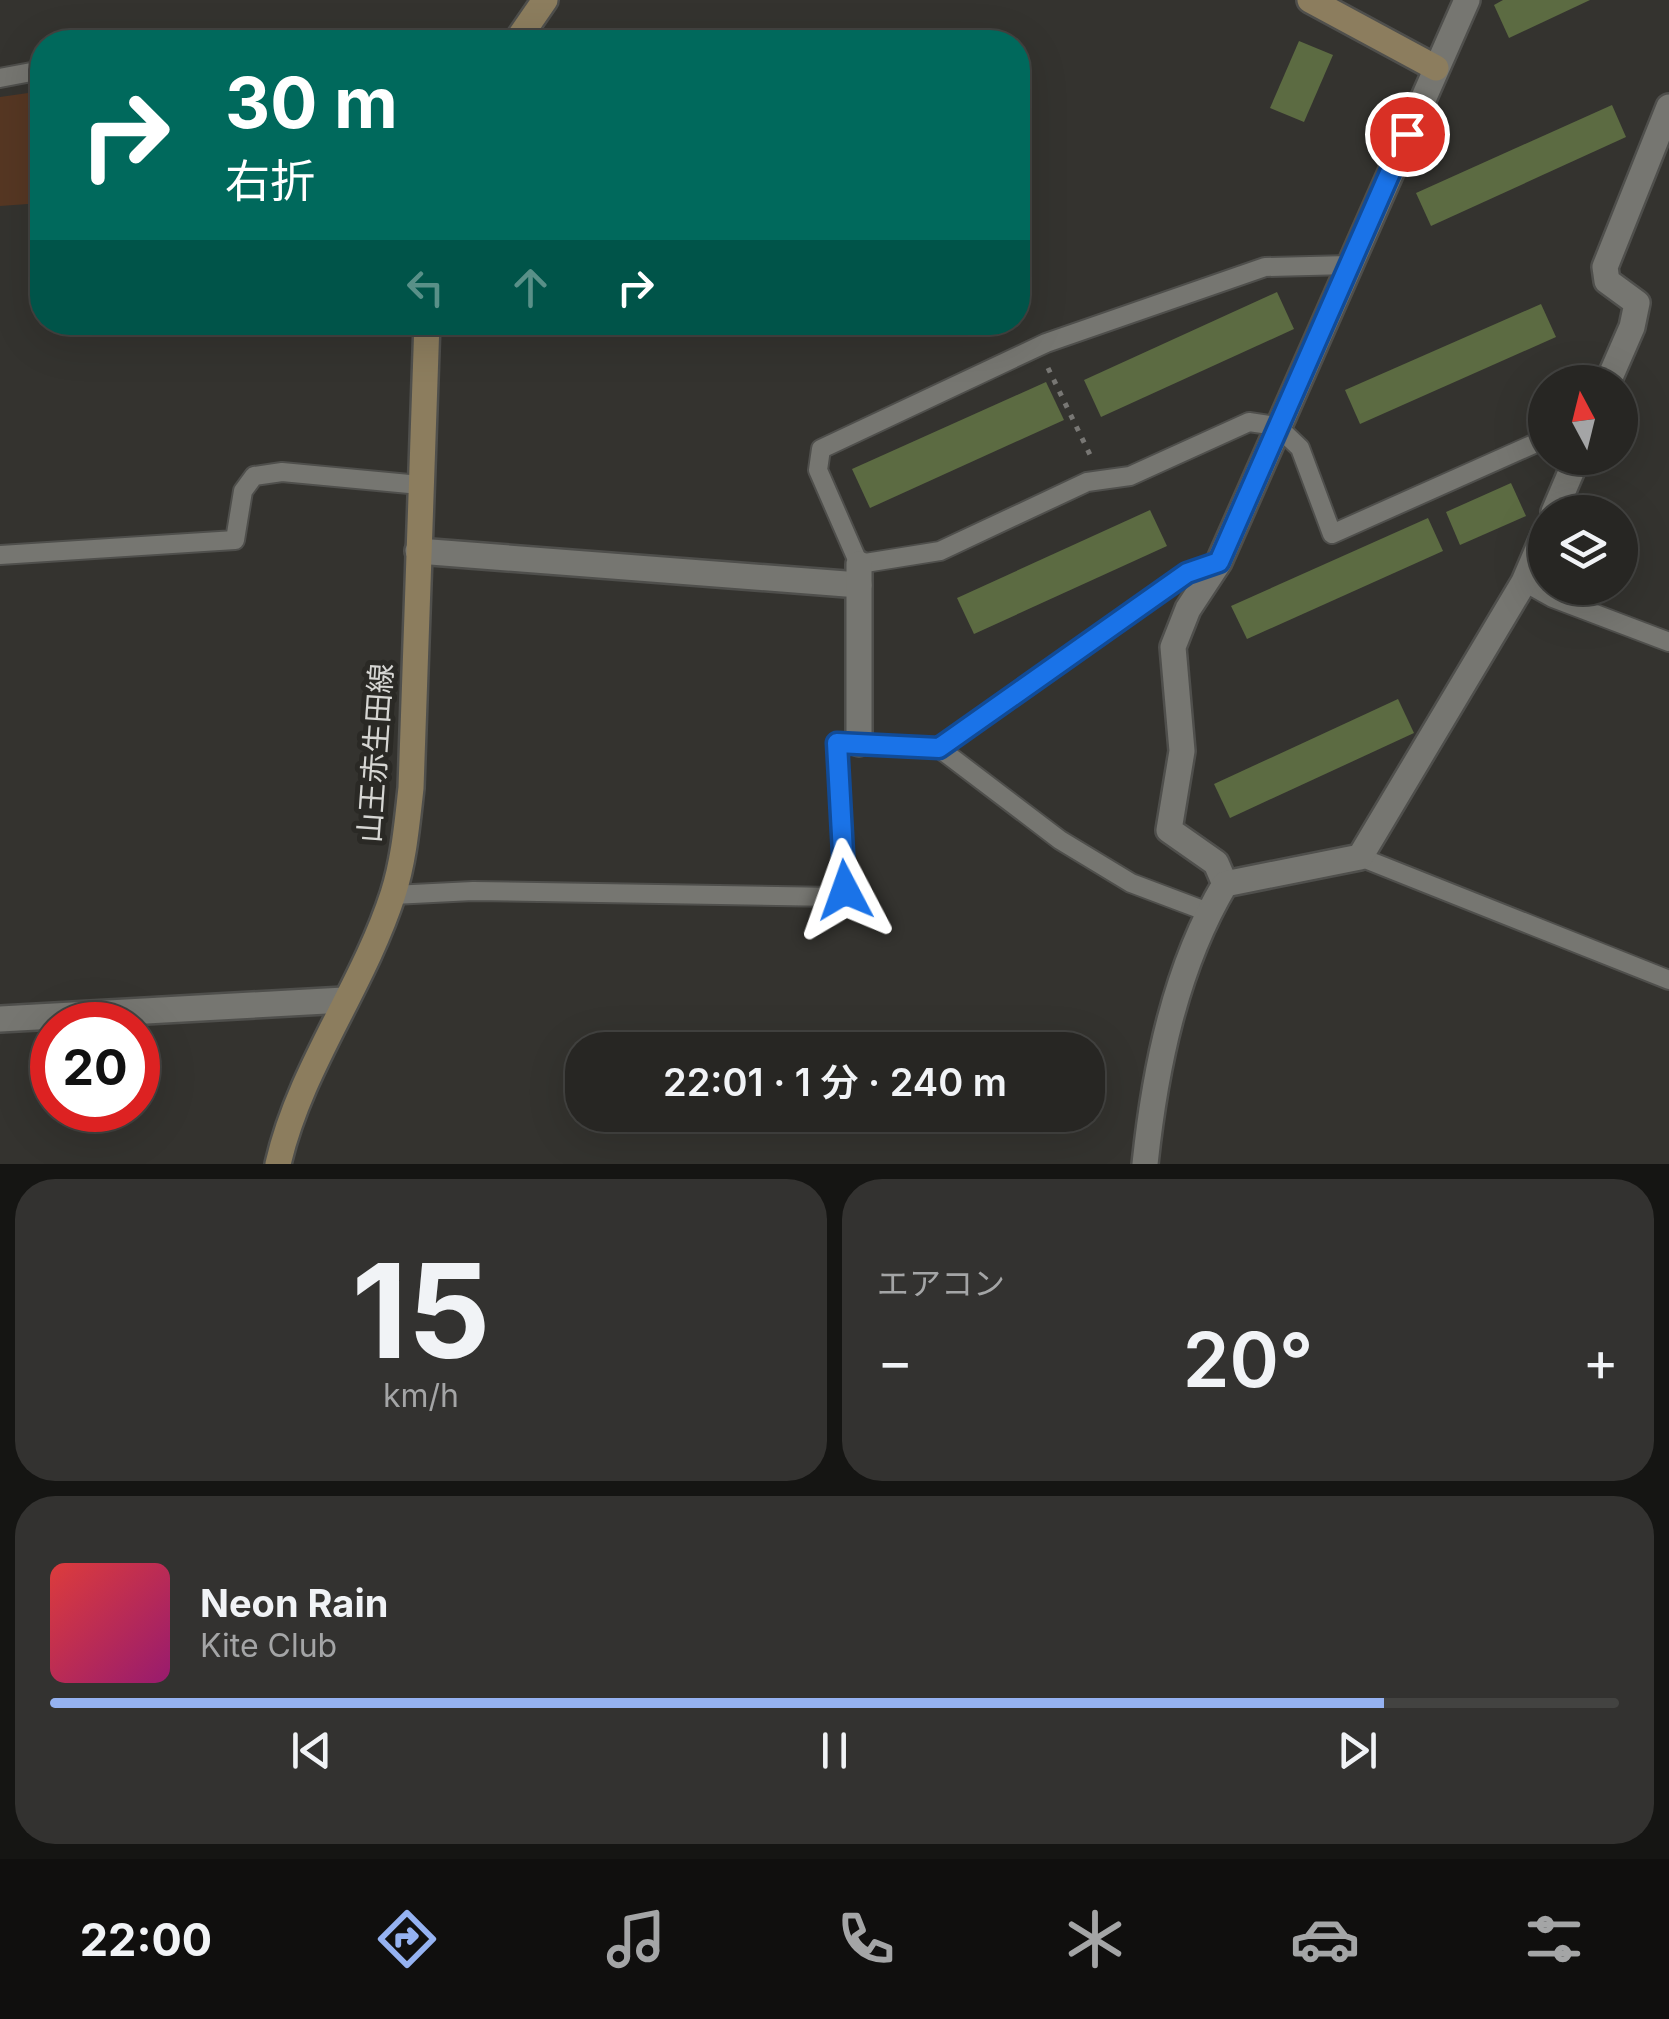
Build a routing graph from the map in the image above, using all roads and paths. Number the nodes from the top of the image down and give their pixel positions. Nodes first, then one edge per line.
1 (545, 0) edge
2 (1310, 0) edge
3 (1466, 0) edge
4 (524, 30) edge
5 (1436, 68) junction
6 (30, 72) edge
7 (0, 78) edge
8 (1669, 108) edge
9 (1349, 265) junction
10 (426, 335) edge
11 (1038, 347) junction
12 (1616, 365) edge
13 (1278, 426) junction
14 (1528, 447) edge
15 (1098, 480) junction
16 (420, 486) junction
17 (418, 551) junction
18 (0, 555) edge
19 (1219, 562) junction
20 (1528, 573) edge
21 (859, 574) junction
22 (1524, 582) junction
23 (1669, 642) edge
24 (859, 743) junction
25 (939, 748) junction
26 (1360, 857) junction
27 (1224, 884) junction
28 (393, 895) junction
29 (1208, 912) junction
30 (1669, 980) edge
31 (344, 1000) junction
32 (0, 1019) edge
33 (278, 1164) edge
34 (1145, 1164) edge

1 - 4 main road
2 - 5 main road
3 - 5 street
5 - 9 street
6 - 7 lane
8 - 12 street
9 - 11 lane
9 - 13 street
10 - 16 main road, 山王赤生田線
11 - 15 path
11 - 21 lane
13 - 14 lane
13 - 15 lane
13 - 19 street
15 - 21 lane
16 - 17 main road, 山王赤生田線
16 - 18 lane
17 - 21 street
17 - 28 main road, 山王赤生田線
19 - 25 lane
19 - 27 street
20 - 22 street
21 - 24 street
22 - 23 lane
22 - 26 street
24 - 25 lane
24 - 28 lane
25 - 29 lane
26 - 27 street
26 - 30 lane
27 - 29 street
28 - 31 main road, 山王赤生田線
29 - 34 street
31 - 32 street
31 - 33 main road, 山王赤生田線

